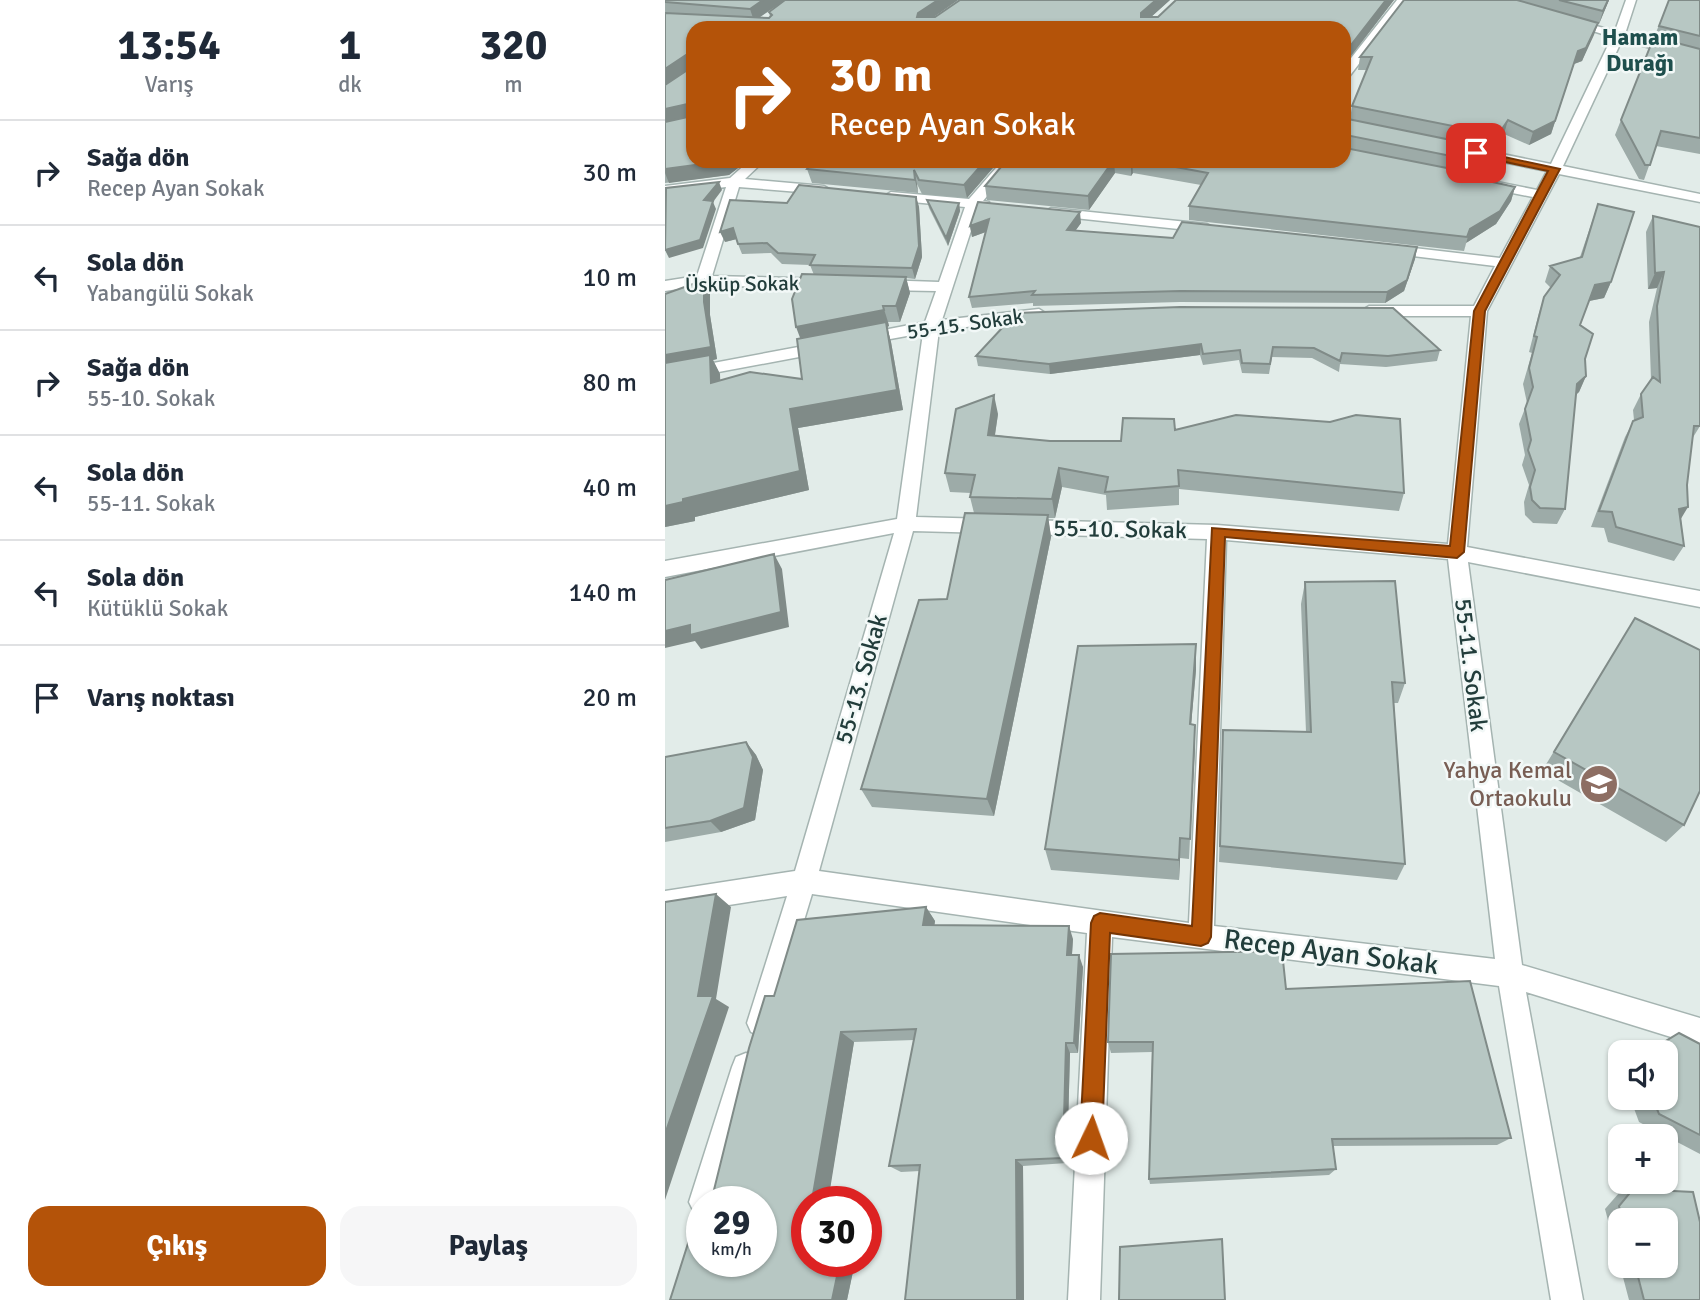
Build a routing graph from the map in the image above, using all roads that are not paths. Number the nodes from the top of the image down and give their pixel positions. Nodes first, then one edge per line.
1 (1403, 0) edge
2 (1631, 0) edge
3 (1552, 18) edge
4 (1619, 35) junction
5 (1700, 58) edge
6 (1351, 66) edge
7 (1449, 147) edge
8 (749, 168) edge
9 (1003, 168) edge
10 (1555, 169) junction
11 (1473, 181) edge
12 (734, 182) junction
13 (665, 190) edge
14 (840, 192) edge
15 (880, 195) edge
16 (1541, 195) junction
17 (1700, 198) edge
18 (973, 204) junction
19 (1000, 207) edge
20 (1040, 211) edge
21 (1216, 229) edge
22 (1380, 248) edge
23 (1504, 263) junction
24 (703, 280) junction
25 (838, 284) edge
26 (864, 285) edge
27 (665, 286) edge
28 (945, 287) junction
29 (1357, 311) edge
30 (1479, 311) junction
31 (1056, 313) edge
32 (932, 326) junction
33 (665, 377) edge
34 (906, 524) junction
35 (1217, 531) junction
36 (1457, 552) junction
37 (665, 569) edge
38 (1699, 595) edge
39 (804, 881) junction
40 (665, 903) edge
41 (1100, 923) junction
42 (1201, 937) junction
43 (1510, 974) junction
44 (1700, 1032) edge
45 (709, 1186) edge
46 (1084, 1300) edge
47 (1567, 1300) edge

1 - 6 street
2 - 4 street, 55-11. Sokak
3 - 4 street
4 - 5 street
4 - 10 street, 55-11. Sokak
7 - 10 street
8 - 12 street
9 - 18 street, 55-13. Sokak
10 - 16 street, 55-11. Sokak
10 - 17 street
11 - 16 street
12 - 13 street
12 - 14 street
12 - 24 street
15 - 18 street
16 - 23 street, 55-11. Sokak
18 - 19 street
18 - 28 street, 55-13. Sokak
20 - 21 street
22 - 23 street
23 - 30 street, 55-11. Sokak
24 - 25 street, Üsküp Sokak
24 - 27 street, Üsküp Sokak
26 - 28 street
28 - 32 street, 55-13. Sokak
29 - 30 street
30 - 36 street, 55-11. Sokak
31 - 32 street, 55-15. Sokak
32 - 33 street, 55-15. Sokak
32 - 34 street, 55-13. Sokak
34 - 35 street, 55-10. Sokak
34 - 37 street, 55-10. Sokak
34 - 39 street, 55-13. Sokak
35 - 36 street, 55-10. Sokak
35 - 42 street
36 - 38 street, 55-10. Sokak
36 - 43 street, 55-11. Sokak
39 - 40 street, Recep Ayan Sokak
39 - 41 street, Recep Ayan Sokak
39 - 45 street, 55-13. Sokak
41 - 42 street, Recep Ayan Sokak
41 - 46 street
42 - 43 street, Recep Ayan Sokak
43 - 44 street, Recep Ayan Sokak
43 - 47 street, 55-11. Sokak

